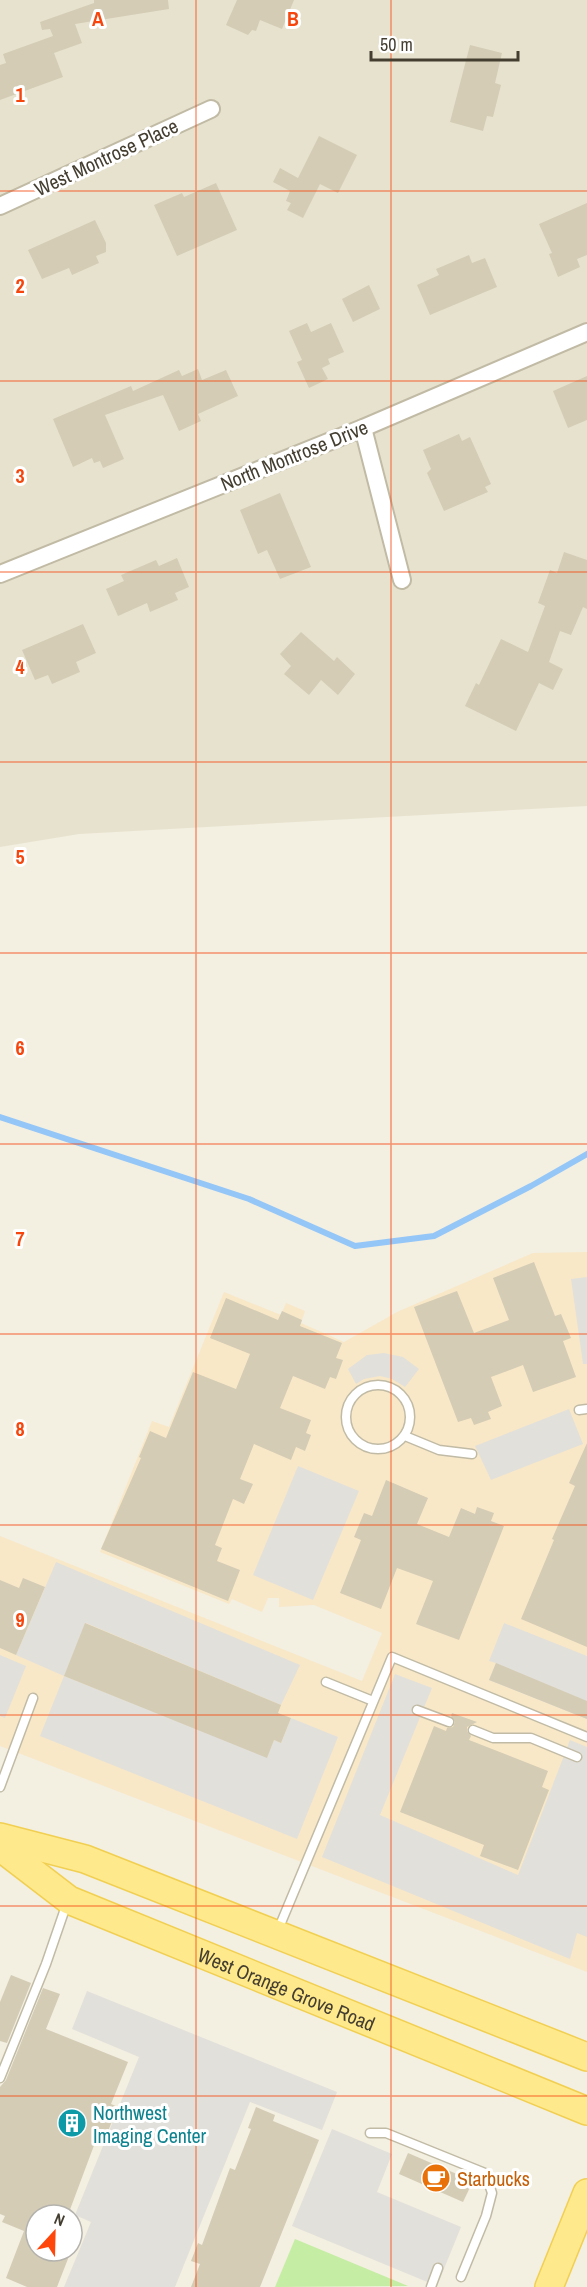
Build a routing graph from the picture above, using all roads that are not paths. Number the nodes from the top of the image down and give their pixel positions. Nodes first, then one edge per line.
1 (211, 109) dead end
2 (0, 206) edge
3 (587, 332) edge
4 (363, 428) junction
5 (0, 574) edge
6 (402, 580) dead end
7 (405, 1436) junction
8 (472, 1454) dead end
9 (326, 1682) dead end
10 (33, 1698) dead end
11 (374, 1701) junction
12 (417, 1710) dead end
13 (449, 1722) dead end
14 (473, 1730) dead end
15 (587, 1737) edge
16 (577, 1757) dead end
17 (0, 1787) edge
18 (0, 1837) edge
19 (0, 1847) edge
20 (69, 1900) junction
21 (277, 1934) junction
22 (587, 2057) edge
23 (0, 2078) edge
24 (587, 2112) edge
25 (370, 2133) dead end
26 (587, 2193) edge
27 (438, 2268) dead end
28 (461, 2277) dead end
29 (430, 2287) edge
30 (549, 2287) edge

1 - 2 street, West Montrose Place
3 - 4 street, North Montrose Drive
4 - 5 street, North Montrose Drive
4 - 6 street
7 - 7 lane
7 - 8 lane
9 - 11 lane
10 - 17 lane
11 - 15 lane
11 - 21 lane
12 - 13 lane
14 - 16 lane
18 - 21 main road
19 - 20 main road, West Orange Grove Road
20 - 23 lane
20 - 24 main road, West Orange Grove Road
21 - 22 main road
25 - 28 lane
26 - 30 main road
27 - 29 lane

